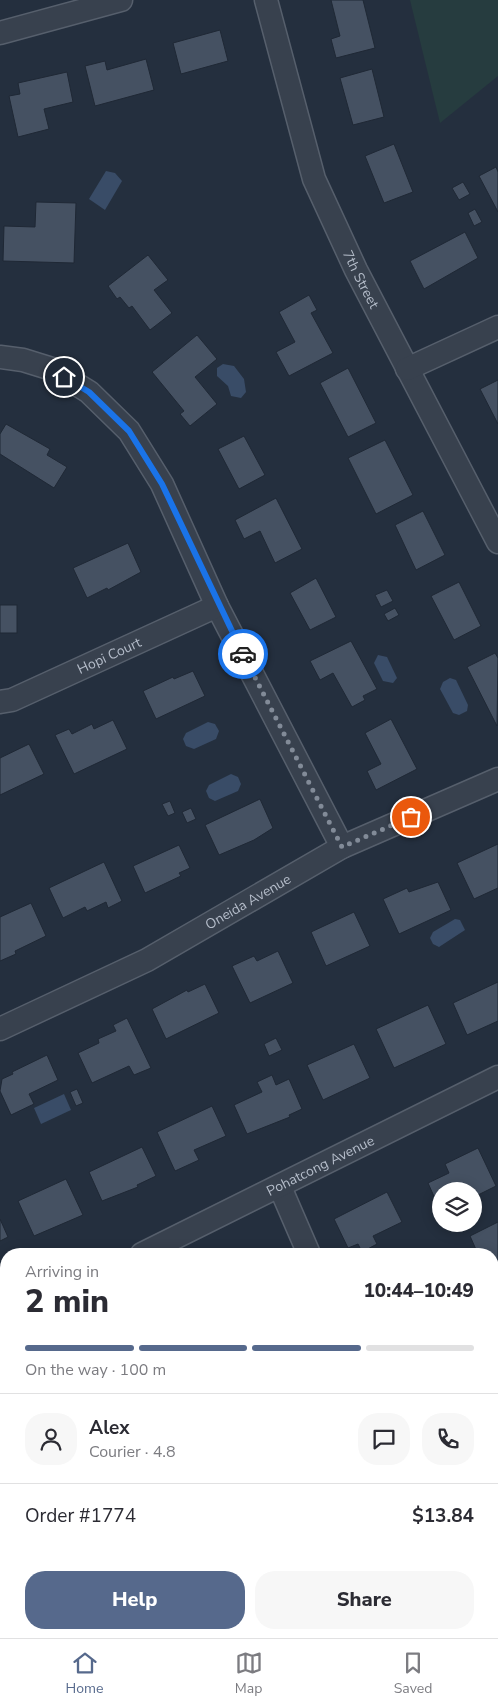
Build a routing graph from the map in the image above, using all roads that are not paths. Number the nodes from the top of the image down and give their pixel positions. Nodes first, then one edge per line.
1 (121, 0) edge
2 (266, 0) edge
3 (0, 32) edge
4 (498, 327) edge
5 (0, 357) edge
6 (407, 369) junction
7 (498, 542) edge
8 (217, 606) junction
9 (0, 702) edge
10 (498, 779) edge
11 (342, 847) junction
12 (0, 1028) edge
13 (498, 1077) edge
14 (280, 1186) junction
15 (154, 1248) edge
16 (306, 1248) edge

1 - 3 street
2 - 6 street, 7th Street
4 - 6 street
5 - 8 street
6 - 7 street, 7th Street
8 - 9 street, Hopi Court
8 - 11 street
10 - 11 street, Oneida Avenue
11 - 12 street, Oneida Avenue
13 - 14 street, Pohatcong Avenue
14 - 15 street, Pohatcong Avenue
14 - 16 street

